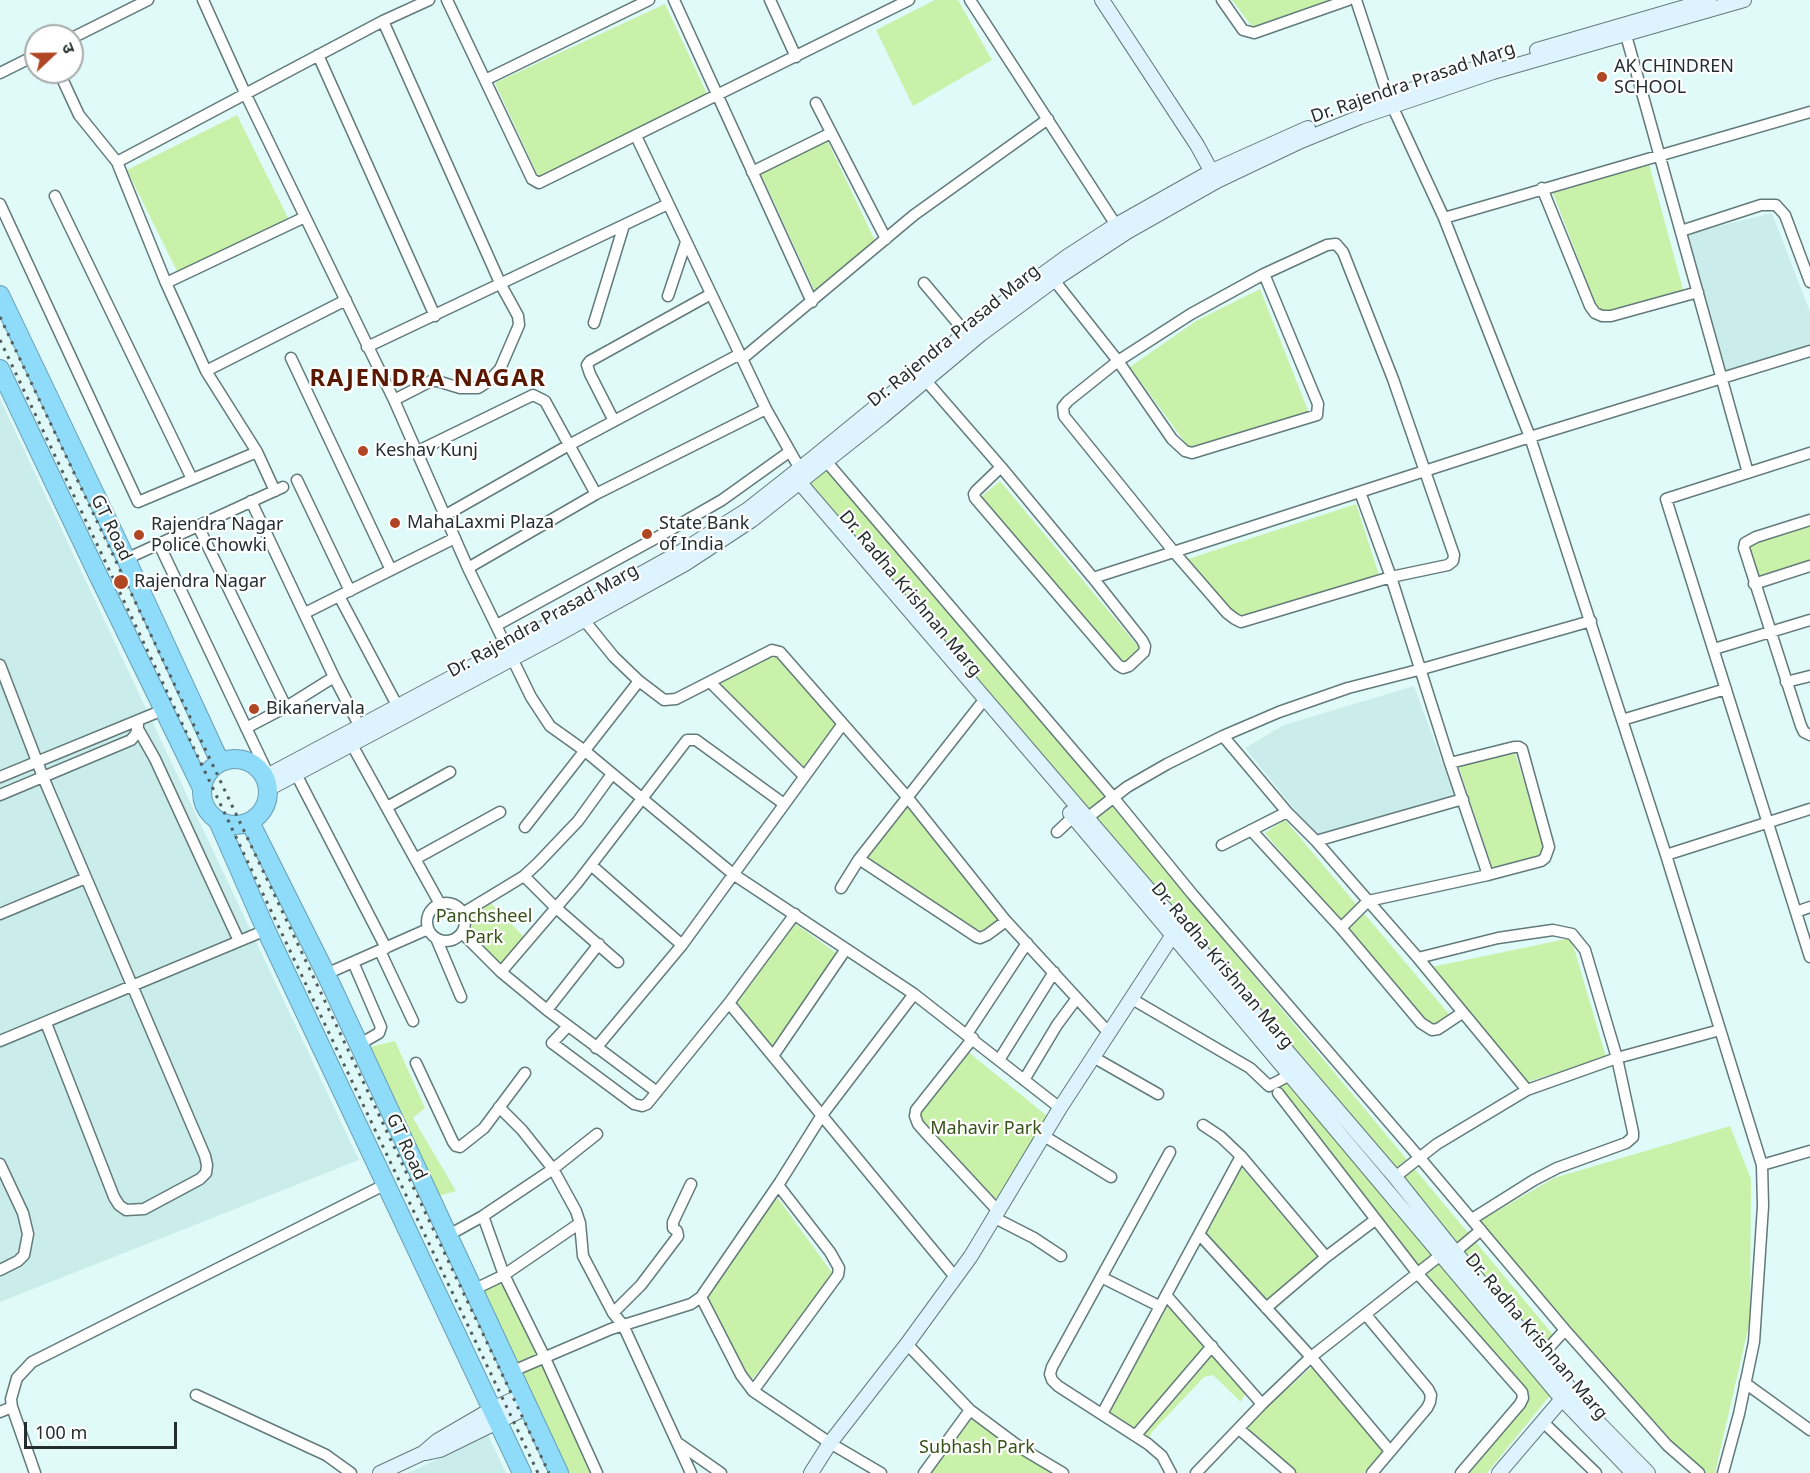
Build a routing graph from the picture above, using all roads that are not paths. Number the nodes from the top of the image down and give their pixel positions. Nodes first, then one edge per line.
1 (148, 0) edge
2 (203, 0) edge
3 (429, 0) edge
4 (447, 0) edge
5 (649, 0) edge
6 (674, 0) edge
7 (770, 0) edge
8 (909, 0) edge
9 (970, 0) edge
10 (1102, 0) edge
11 (1222, 0) edge
12 (1348, 0) edge
13 (1356, 0) edge
14 (1709, 0) edge
15 (1744, 0) edge
16 (383, 21) junction
17 (1624, 30) junction
18 (84, 32) edge
19 (318, 55) junction
20 (796, 57) junction
21 (24, 61) edge
22 (0, 73) edge
23 (485, 80) junction
24 (65, 84) edge
25 (245, 93) junction
26 (718, 96) junction
27 (1390, 102) junction
28 (816, 103) dead end
29 (1810, 112) edge
30 (1048, 120) junction
31 (831, 133) junction
32 (636, 136) junction
33 (1660, 155) junction
34 (117, 162) junction
35 (752, 172) junction
36 (1215, 176) junction
37 (1542, 188) junction
38 (55, 196) dead end
39 (0, 204) edge
40 (668, 204) junction
41 (305, 217) junction
42 (1444, 218) junction
43 (624, 225) junction
44 (1116, 225) junction
45 (1681, 231) junction
46 (886, 239) junction
47 (686, 242) junction
48 (1264, 274) junction
49 (1051, 275) junction
50 (1810, 282) edge
51 (166, 283) junction
52 (924, 283) dead end
53 (501, 285) junction
54 (1698, 292) junction
55 (711, 294) junction
56 (0, 296) edge
57 (668, 296) dead end
58 (346, 300) junction
59 (812, 302) junction
60 (435, 316) junction
61 (594, 323) dead end
62 (966, 333) junction
63 (367, 347) junction
64 (1810, 351) edge
65 (741, 357) junction
66 (291, 358) dead end
67 (1118, 361) junction
68 (0, 369) edge
69 (206, 371) junction
70 (922, 376) junction
71 (1722, 378) junction
72 (394, 400) junction
73 (766, 408) junction
74 (614, 421) junction
75 (1530, 437) junction
76 (569, 445) junction
77 (257, 452) junction
78 (416, 452) junction
79 (789, 452) junction
80 (1810, 453) edge
81 (826, 461) junction
82 (1001, 467) junction
83 (1426, 471) junction
84 (1749, 473) junction
85 (796, 477) junction
86 (192, 479) junction
87 (297, 480) dead end
88 (1360, 492) junction
89 (596, 494) junction
90 (251, 501) junction
91 (444, 516) junction
92 (1810, 520) edge
93 (198, 526) junction
94 (455, 538) junction
95 (159, 544) junction
96 (1174, 552) junction
97 (126, 559) junction
98 (1810, 566) edge
99 (468, 568) junction
100 (391, 570) junction
101 (1093, 578) junction
102 (1391, 578) junction
103 (1755, 584) junction
104 (344, 594) junction
105 (305, 613) junction
106 (584, 620) junction
107 (1810, 620) edge
108 (1591, 621) junction
109 (497, 625) junction
110 (1770, 631) junction
111 (1714, 649) junction
112 (510, 653) junction
113 (0, 664) edge
114 (1422, 669) junction
115 (1810, 676) edge
116 (334, 677) junction
117 (639, 681) junction
118 (710, 682) junction
119 (1786, 682) junction
120 (1726, 689) junction
121 (980, 705) junction
122 (398, 706) junction
123 (286, 707) junction
124 (163, 710) junction
125 (1622, 720) junction
126 (138, 725) junction
127 (842, 725) junction
128 (360, 727) junction
129 (246, 728) junction
130 (1810, 735) edge
131 (1224, 736) junction
132 (352, 745) junction
133 (585, 751) junction
134 (37, 762) junction
135 (220, 762) junction
136 (1450, 763) junction
137 (450, 772) dead end
138 (296, 774) junction
139 (612, 774) junction
140 (804, 776) junction
141 (0, 777) edge
142 (43, 777) junction
143 (267, 781) junction
144 (202, 788) junction
145 (0, 795) edge
146 (1113, 797) junction
147 (642, 798) junction
148 (908, 798) junction
149 (1463, 799) junction
150 (784, 804) junction
151 (387, 807) junction
152 (1810, 809) edge
153 (500, 812) dead end
154 (1287, 812) junction
155 (1080, 820) junction
156 (218, 821) junction
157 (250, 822) junction
158 (1768, 823) junction
159 (525, 827) dead end
160 (1251, 830) junction
161 (1057, 832) dead end
162 (1316, 841) junction
163 (1222, 845) dead end
164 (1666, 855) junction
165 (416, 859) junction
166 (859, 859) junction
167 (591, 865) junction
168 (734, 874) junction
169 (1488, 875) junction
170 (524, 876) junction
171 (86, 878) junction
172 (841, 888) dead end
173 (1368, 901) junction
174 (440, 904) junction
175 (555, 907) junction
176 (1810, 907) edge
177 (1796, 912) junction
178 (463, 913) junction
179 (0, 914) edge
180 (795, 914) junction
181 (1006, 921) junction
182 (1341, 928) junction
183 (428, 929) junction
184 (266, 930) junction
185 (1175, 930) junction
186 (462, 933) junction
187 (436, 939) junction
188 (239, 941) junction
189 (1027, 943) junction
190 (599, 944) junction
191 (682, 945) junction
192 (846, 949) junction
193 (383, 950) junction
194 (1810, 957) edge
195 (1418, 958) junction
196 (354, 962) junction
197 (618, 962) dead end
198 (501, 972) junction
199 (1054, 972) junction
200 (326, 974) junction
201 (132, 987) junction
202 (914, 994) junction
203 (461, 998) dead end
204 (1077, 998) junction
205 (1132, 999) junction
206 (729, 1003) junction
207 (546, 1010) junction
208 (1462, 1013) junction
209 (413, 1021) dead end
210 (46, 1023) junction
211 (568, 1026) junction
212 (1720, 1030) junction
213 (1108, 1032) junction
214 (970, 1036) junction
215 (0, 1041) edge
216 (358, 1045) junction
217 (596, 1048) junction
218 (773, 1056) junction
219 (1093, 1057) junction
220 (1617, 1058) junction
221 (999, 1060) junction
222 (416, 1063) dead end
223 (525, 1073) dead end
224 (1290, 1075) junction
225 (1024, 1080) junction
226 (1527, 1090) junction
227 (657, 1092) junction
228 (1278, 1093) dead end
229 (1158, 1094) dead end
230 (500, 1107) junction
231 (1060, 1108) junction
232 (822, 1116) junction
233 (1203, 1125) dead end
234 (597, 1134) dead end
235 (1044, 1136) junction
236 (1810, 1151) edge
237 (1170, 1152) dead end
238 (1241, 1156) junction
239 (1419, 1156) junction
240 (0, 1164) edge
241 (1762, 1165) junction
242 (553, 1169) junction
243 (1112, 1177) dead end
244 (1395, 1177) junction
245 (386, 1184) junction
246 (691, 1184) dead end
247 (778, 1185) junction
248 (997, 1215) junction
249 (483, 1216) junction
250 (1472, 1219) junction
251 (1375, 1220) junction
252 (580, 1223) junction
253 (1481, 1230) junction
254 (1199, 1234) junction
255 (447, 1236) junction
256 (1448, 1253) junction
257 (1062, 1256) dead end
258 (1326, 1257) junction
259 (0, 1270) edge
260 (1418, 1274) junction
261 (504, 1275) junction
262 (956, 1278) junction
263 (1103, 1278) junction
264 (473, 1290) junction
265 (1166, 1294) junction
266 (700, 1297) junction
267 (1159, 1306) junction
268 (1266, 1308) junction
269 (613, 1313) junction
270 (1366, 1315) junction
271 (623, 1326) junction
272 (1565, 1330) junction
273 (907, 1344) junction
274 (1212, 1346) junction
275 (1542, 1355) junction
276 (544, 1356) junction
277 (1311, 1357) junction
278 (513, 1371) junction
279 (1745, 1383) junction
280 (753, 1391) junction
281 (1566, 1393) junction
282 (196, 1395) dead end
283 (526, 1401) junction
284 (1262, 1404) junction
285 (12, 1407) junction
286 (970, 1410) junction
287 (0, 1412) edge
288 (1102, 1414) junction
289 (494, 1415) junction
290 (1543, 1422) junction
291 (1239, 1429) junction
292 (1810, 1430) edge
293 (1136, 1435) junction
294 (678, 1443) junction
295 (830, 1443) junction
296 (1390, 1451) junction
297 (1059, 1472) edge
298 (35, 1473) edge
299 (351, 1473) edge
300 (380, 1473) edge
301 (522, 1473) edge
302 (560, 1473) edge
303 (597, 1473) edge
304 (691, 1473) edge
305 (721, 1473) edge
306 (811, 1473) edge
307 (881, 1473) edge
308 (924, 1473) edge
309 (1171, 1473) edge
310 (1196, 1473) edge
311 (1290, 1473) edge
312 (1372, 1473) edge
313 (1461, 1473) edge
314 (1499, 1473) edge
315 (1596, 1473) edge
316 (1633, 1473) edge
317 (1648, 1473) edge
318 (1700, 1473) edge
319 (1723, 1473) edge

1 - 18 street
2 - 25 street
3 - 16 street
4 - 23 street
5 - 23 street
6 - 26 street
7 - 20 street
8 - 20 street
9 - 30 street
10 - 36 street
11 - 12 street
13 - 27 street
14 - 17 street, Dr. Rajendra Prasad Marg
15 - 17 street, Dr. Rajendra Prasad Marg
16 - 19 street
16 - 53 street
17 - 27 street, Dr. Rajendra Prasad Marg
17 - 33 street
19 - 25 street
19 - 60 street
20 - 26 street
21 - 22 street
23 - 32 street
24 - 34 street
25 - 34 street
25 - 41 street
26 - 32 street
26 - 35 street
27 - 36 street, Dr. Rajendra Prasad Marg
27 - 42 street
28 - 31 street
29 - 33 street
30 - 44 street
30 - 46 street
31 - 35 street
31 - 46 street
32 - 40 street
33 - 37 street
33 - 45 street
34 - 51 street
35 - 59 street
36 - 44 street, Dr. Rajendra Prasad Marg
36 - 49 street, Dr. Rajendra Prasad Marg
37 - 42 street
37 - 54 street
38 - 86 street
39 - 86 street
40 - 43 street
40 - 47 street
41 - 51 street
41 - 58 street
42 - 75 street
43 - 53 street
43 - 61 street
44 - 49 street, Dr. Rajendra Prasad Marg
45 - 50 street
45 - 54 street
46 - 59 street
47 - 55 street
47 - 57 street
48 - 67 street
48 - 67 street
48 - 83 street
49 - 62 street, Dr. Rajendra Prasad Marg
49 - 67 street
49 - 70 street, Dr. Rajendra Prasad Marg
51 - 69 street
52 - 62 street
53 - 60 street
53 - 72 street
54 - 71 street
55 - 65 street
55 - 74 street
56 - 97 highway, GT Road
58 - 63 street
58 - 69 street
59 - 65 street
60 - 63 street
62 - 70 street, Dr. Rajendra Prasad Marg
63 - 72 street
64 - 71 street
65 - 73 street
65 - 74 street
66 - 100 street
67 - 96 street
68 - 124 highway, GT Road
69 - 77 street
70 - 81 street, Dr. Rajendra Prasad Marg
70 - 82 street
70 - 85 street, Dr. Rajendra Prasad Marg
71 - 75 street
71 - 84 street
72 - 78 street
73 - 79 street
73 - 89 street
74 - 76 street
75 - 83 street
75 - 108 street
76 - 78 street
76 - 89 street
76 - 91 street
77 - 86 street
77 - 90 street
78 - 91 street
79 - 85 street
79 - 109 street
80 - 84 street
81 - 85 street, Dr. Rajendra Prasad Marg
81 - 146 street
82 - 101 street
82 - 101 street
83 - 88 street
83 - 102 street
84 - 111 street
85 - 106 street, Dr. Rajendra Prasad Marg
85 - 112 street, Dr. Rajendra Prasad Marg
85 - 121 street, Dr. Radha Krishnan Marg
85 - 155 street
87 - 104 street
88 - 96 street
88 - 102 street
89 - 99 street
90 - 93 street
90 - 105 street
91 - 94 street
92 - 103 street
93 - 95 street
93 - 123 street
94 - 99 street
94 - 100 street
95 - 97 street
95 - 129 street
96 - 101 street
96 - 102 street
97 - 135 highway, GT Road
98 - 103 street
99 - 109 street
100 - 104 street
102 - 114 street
103 - 110 street
104 - 105 street
104 - 122 street
105 - 116 street
106 - 112 street, Dr. Rajendra Prasad Marg
106 - 117 street
107 - 110 street
108 - 114 street
108 - 125 street
109 - 112 street
110 - 111 street
110 - 119 street
111 - 120 street
112 - 122 street, Dr. Rajendra Prasad Marg
112 - 132 street, Dr. Rajendra Prasad Marg
112 - 133 street
113 - 134 street
114 - 131 street
114 - 136 street
115 - 119 street
116 - 123 street
116 - 128 street
117 - 118 street
117 - 133 street
118 - 127 street
118 - 140 street
119 - 130 street
120 - 125 street
120 - 158 street
121 - 148 street
121 - 155 street, Dr. Radha Krishnan Marg
122 - 128 street, Dr. Rajendra Prasad Marg
123 - 129 street
124 - 126 street
124 - 144 highway, GT Road
125 - 164 street
126 - 134 street
126 - 142 street
126 - 188 street
127 - 140 street
127 - 148 street
128 - 143 street, Dr. Rajendra Prasad Marg
129 - 143 street
131 - 146 street
131 - 154 street
132 - 138 street, Dr. Rajendra Prasad Marg
132 - 151 street
133 - 139 street
133 - 159 street
134 - 141 street
134 - 142 street
135 - 143 highway
135 - 144 highway
136 - 149 street
136 - 169 street
137 - 151 street
138 - 143 street, Dr. Rajendra Prasad Marg
138 - 193 street
139 - 147 street
139 - 170 street
140 - 150 street
142 - 145 street
142 - 171 street
143 - 157 highway
144 - 156 highway
146 - 155 street
146 - 239 street
147 - 150 street
147 - 167 street
147 - 168 street
148 - 166 street
148 - 181 street
149 - 162 street
149 - 169 street
150 - 168 street
151 - 165 street
152 - 158 street
153 - 165 street
154 - 160 street
154 - 162 street
155 - 161 street
155 - 185 street, Dr. Radha Krishnan Marg
156 - 157 highway
156 - 184 highway, GT Road
157 - 200 highway, GT Road
158 - 164 street
158 - 177 street
160 - 163 street
160 - 182 street
162 - 173 street
164 - 212 street
165 - 174 street
166 - 172 street
166 - 181 street
167 - 175 street
167 - 191 street
168 - 180 street
168 - 191 street
169 - 173 street
170 - 175 street
170 - 178 street
171 - 179 street
171 - 201 street
173 - 182 street
173 - 195 street
174 - 178 street
174 - 183 street
175 - 190 street
175 - 198 street
176 - 177 street
177 - 194 street
178 - 186 street
180 - 192 street
180 - 206 street
181 - 189 street
182 - 208 street
183 - 187 street
183 - 193 street
184 - 188 street
184 - 245 highway, GT Road
185 - 205 street
185 - 224 street, Dr. Radha Krishnan Marg
185 - 244 street
186 - 187 street
186 - 198 street
187 - 203 street
188 - 201 street
189 - 199 street
189 - 214 street
190 - 197 street
190 - 207 street
191 - 217 street
192 - 202 street
192 - 218 street
193 - 196 street
193 - 209 street
195 - 208 street
195 - 220 street
196 - 200 street
196 - 216 street
198 - 207 street
199 - 204 street
199 - 221 street
200 - 216 highway, GT Road
201 - 210 street
201 - 210 street
202 - 214 street
202 - 232 street
204 - 213 street
204 - 225 street
205 - 213 street
205 - 224 street
206 - 218 street
206 - 227 street
207 - 211 street
208 - 226 street
210 - 215 street
211 - 217 street
211 - 227 street
212 - 220 street
212 - 241 street
213 - 219 street
214 - 221 street
214 - 248 street
216 - 255 highway, GT Road
217 - 227 street
218 - 232 street
219 - 229 street
219 - 231 street
220 - 226 street
220 - 250 street
221 - 225 street
222 - 230 street
223 - 230 street
224 - 256 street, Dr. Radha Krishnan Marg
225 - 231 street
226 - 239 street
228 - 251 street
230 - 242 street
231 - 235 street
232 - 247 street
232 - 262 street
233 - 238 street
234 - 242 street
235 - 243 street
235 - 248 street
236 - 241 street
237 - 263 street
238 - 254 street
238 - 258 street
239 - 244 street
239 - 250 street
240 - 259 street
241 - 279 street
242 - 249 street
242 - 252 street
244 - 256 street
245 - 285 street
245 - 289 highway, GT Road
246 - 269 street
247 - 266 street
247 - 280 street
248 - 257 street
248 - 262 street
249 - 255 street
249 - 261 street
250 - 253 street
251 - 258 street
251 - 260 street
252 - 261 street
252 - 269 street
253 - 256 street
253 - 272 street
254 - 265 street
254 - 268 street
255 - 264 highway, GT Road
256 - 260 street
256 - 275 street
256 - 281 street, Dr. Radha Krishnan Marg
258 - 268 street
260 - 270 street
260 - 313 street
261 - 264 street
261 - 276 street
262 - 273 street
263 - 267 street
263 - 288 street
264 - 278 highway, GT Road
265 - 267 street
265 - 274 street
266 - 271 street
266 - 280 street
267 - 288 street
268 - 277 street
269 - 271 street
270 - 277 street
270 - 296 street
271 - 276 street
271 - 294 street
272 - 275 street
272 - 318 street
273 - 286 street
273 - 295 street
274 - 284 street
274 - 293 street
275 - 281 street
276 - 278 street
276 - 303 street
277 - 284 street
277 - 296 street
278 - 283 highway, GT Road
279 - 292 street
279 - 319 street
280 - 295 street
281 - 290 street
281 - 316 street, Dr. Radha Krishnan Marg
281 - 317 street
282 - 299 street
283 - 289 street
283 - 302 highway, GT Road
284 - 291 street
285 - 287 street
285 - 298 street
286 - 297 street
286 - 308 street
288 - 293 street
289 - 300 street
289 - 301 highway, GT Road
290 - 314 street
290 - 315 street
291 - 310 street
291 - 311 street
293 - 309 street
294 - 304 street
294 - 305 street
295 - 306 street
295 - 307 street
296 - 312 street

